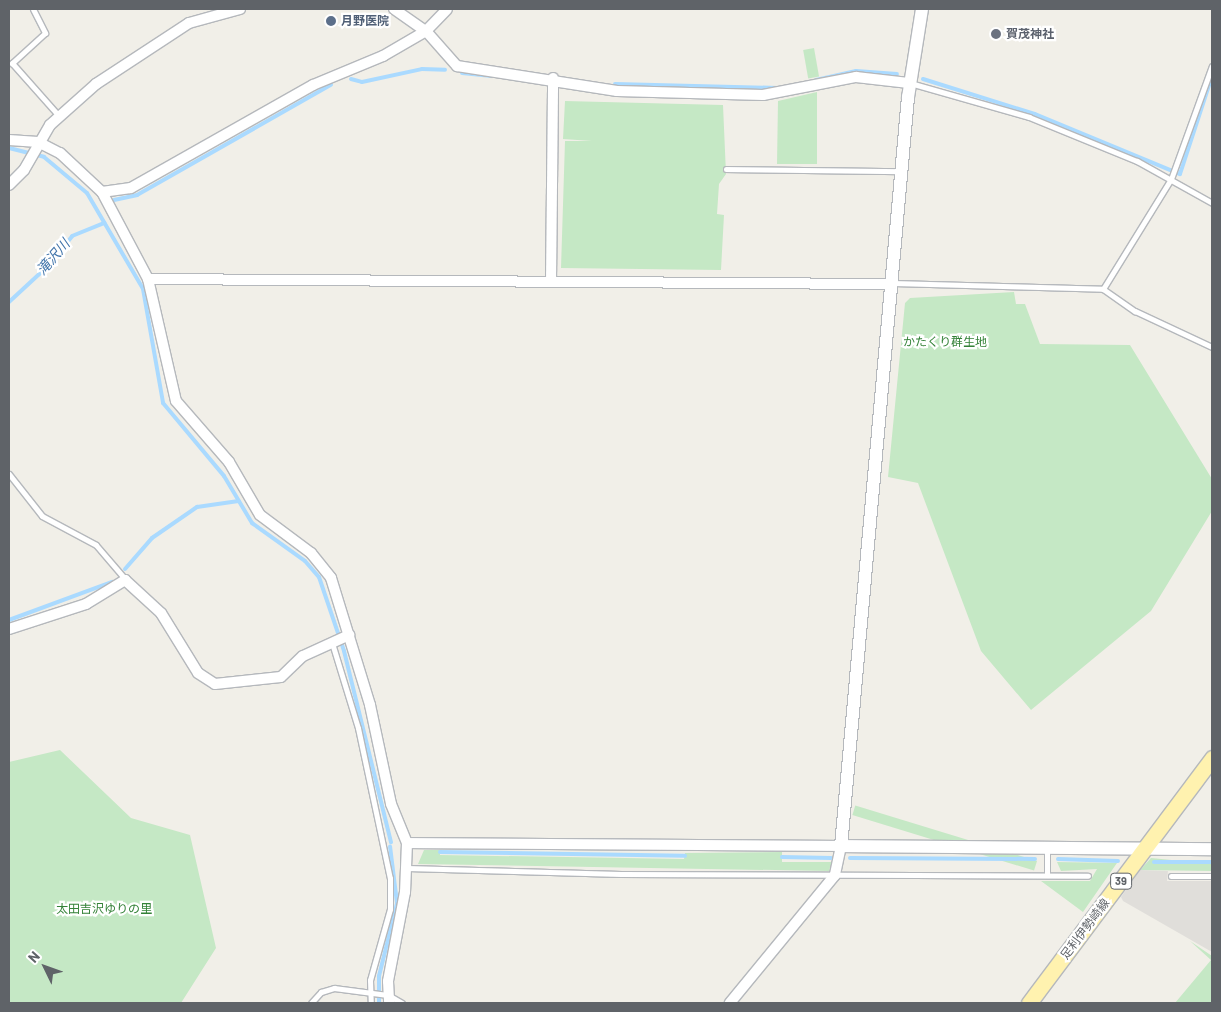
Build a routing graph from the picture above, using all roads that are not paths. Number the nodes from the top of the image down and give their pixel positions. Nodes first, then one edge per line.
1 (33, 9) edge
2 (240, 9) edge
3 (394, 9) edge
4 (447, 9) edge
5 (922, 9) edge
6 (426, 31) junction
7 (1212, 66) edge
8 (553, 78) junction
9 (909, 83) junction
10 (59, 116) junction
11 (9, 140) edge
12 (35, 149) junction
13 (726, 169) dead end
14 (902, 171) junction
15 (1171, 179) junction
16 (9, 185) edge
17 (102, 192) junction
18 (1212, 202) edge
19 (148, 279) junction
20 (552, 281) junction
21 (890, 284) junction
22 (1104, 289) junction
23 (1212, 347) edge
24 (9, 474) edge
25 (126, 580) junction
26 (9, 629) edge
27 (349, 635) junction
28 (332, 643) junction
29 (1212, 758) edge
30 (407, 843) junction
31 (841, 846) junction
32 (1047, 848) junction
33 (1145, 849) junction
34 (1212, 849) edge
35 (407, 868) junction
36 (835, 875) junction
37 (1047, 875) junction
38 (1088, 876) dead end
39 (1171, 876) dead end
40 (1212, 876) edge
41 (371, 994) junction
42 (386, 998) edge
43 (311, 1003) edge
44 (371, 1003) edge
45 (402, 1003) edge
46 (730, 1003) edge
47 (1029, 1003) edge

1 - 10 lane
2 - 10 street
3 - 6 street
4 - 6 street
5 - 9 street
6 - 8 street
6 - 17 street
7 - 15 lane
8 - 9 street
8 - 20 street
9 - 14 street
9 - 15 lane
10 - 12 street
11 - 12 street
12 - 16 street
12 - 17 street
13 - 14 lane
14 - 21 street
15 - 18 lane
15 - 22 lane
17 - 19 street
19 - 20 street
19 - 27 street
20 - 21 street
21 - 22 lane
21 - 31 street
22 - 23 lane
24 - 25 lane
25 - 26 street
25 - 28 street
27 - 28 street
27 - 30 street
28 - 41 lane
29 - 33 main road, 足利伊勢崎線 / 39
30 - 31 street
30 - 35 street
31 - 32 street
31 - 36 street
32 - 33 street
32 - 37 lane
33 - 34 street
33 - 47 main road, 足利伊勢崎線 / 39
35 - 36 lane
35 - 42 street
36 - 37 lane
36 - 46 street
37 - 38 lane
39 - 40 lane
41 - 42 lane
41 - 43 lane
41 - 44 lane
42 - 45 lane

